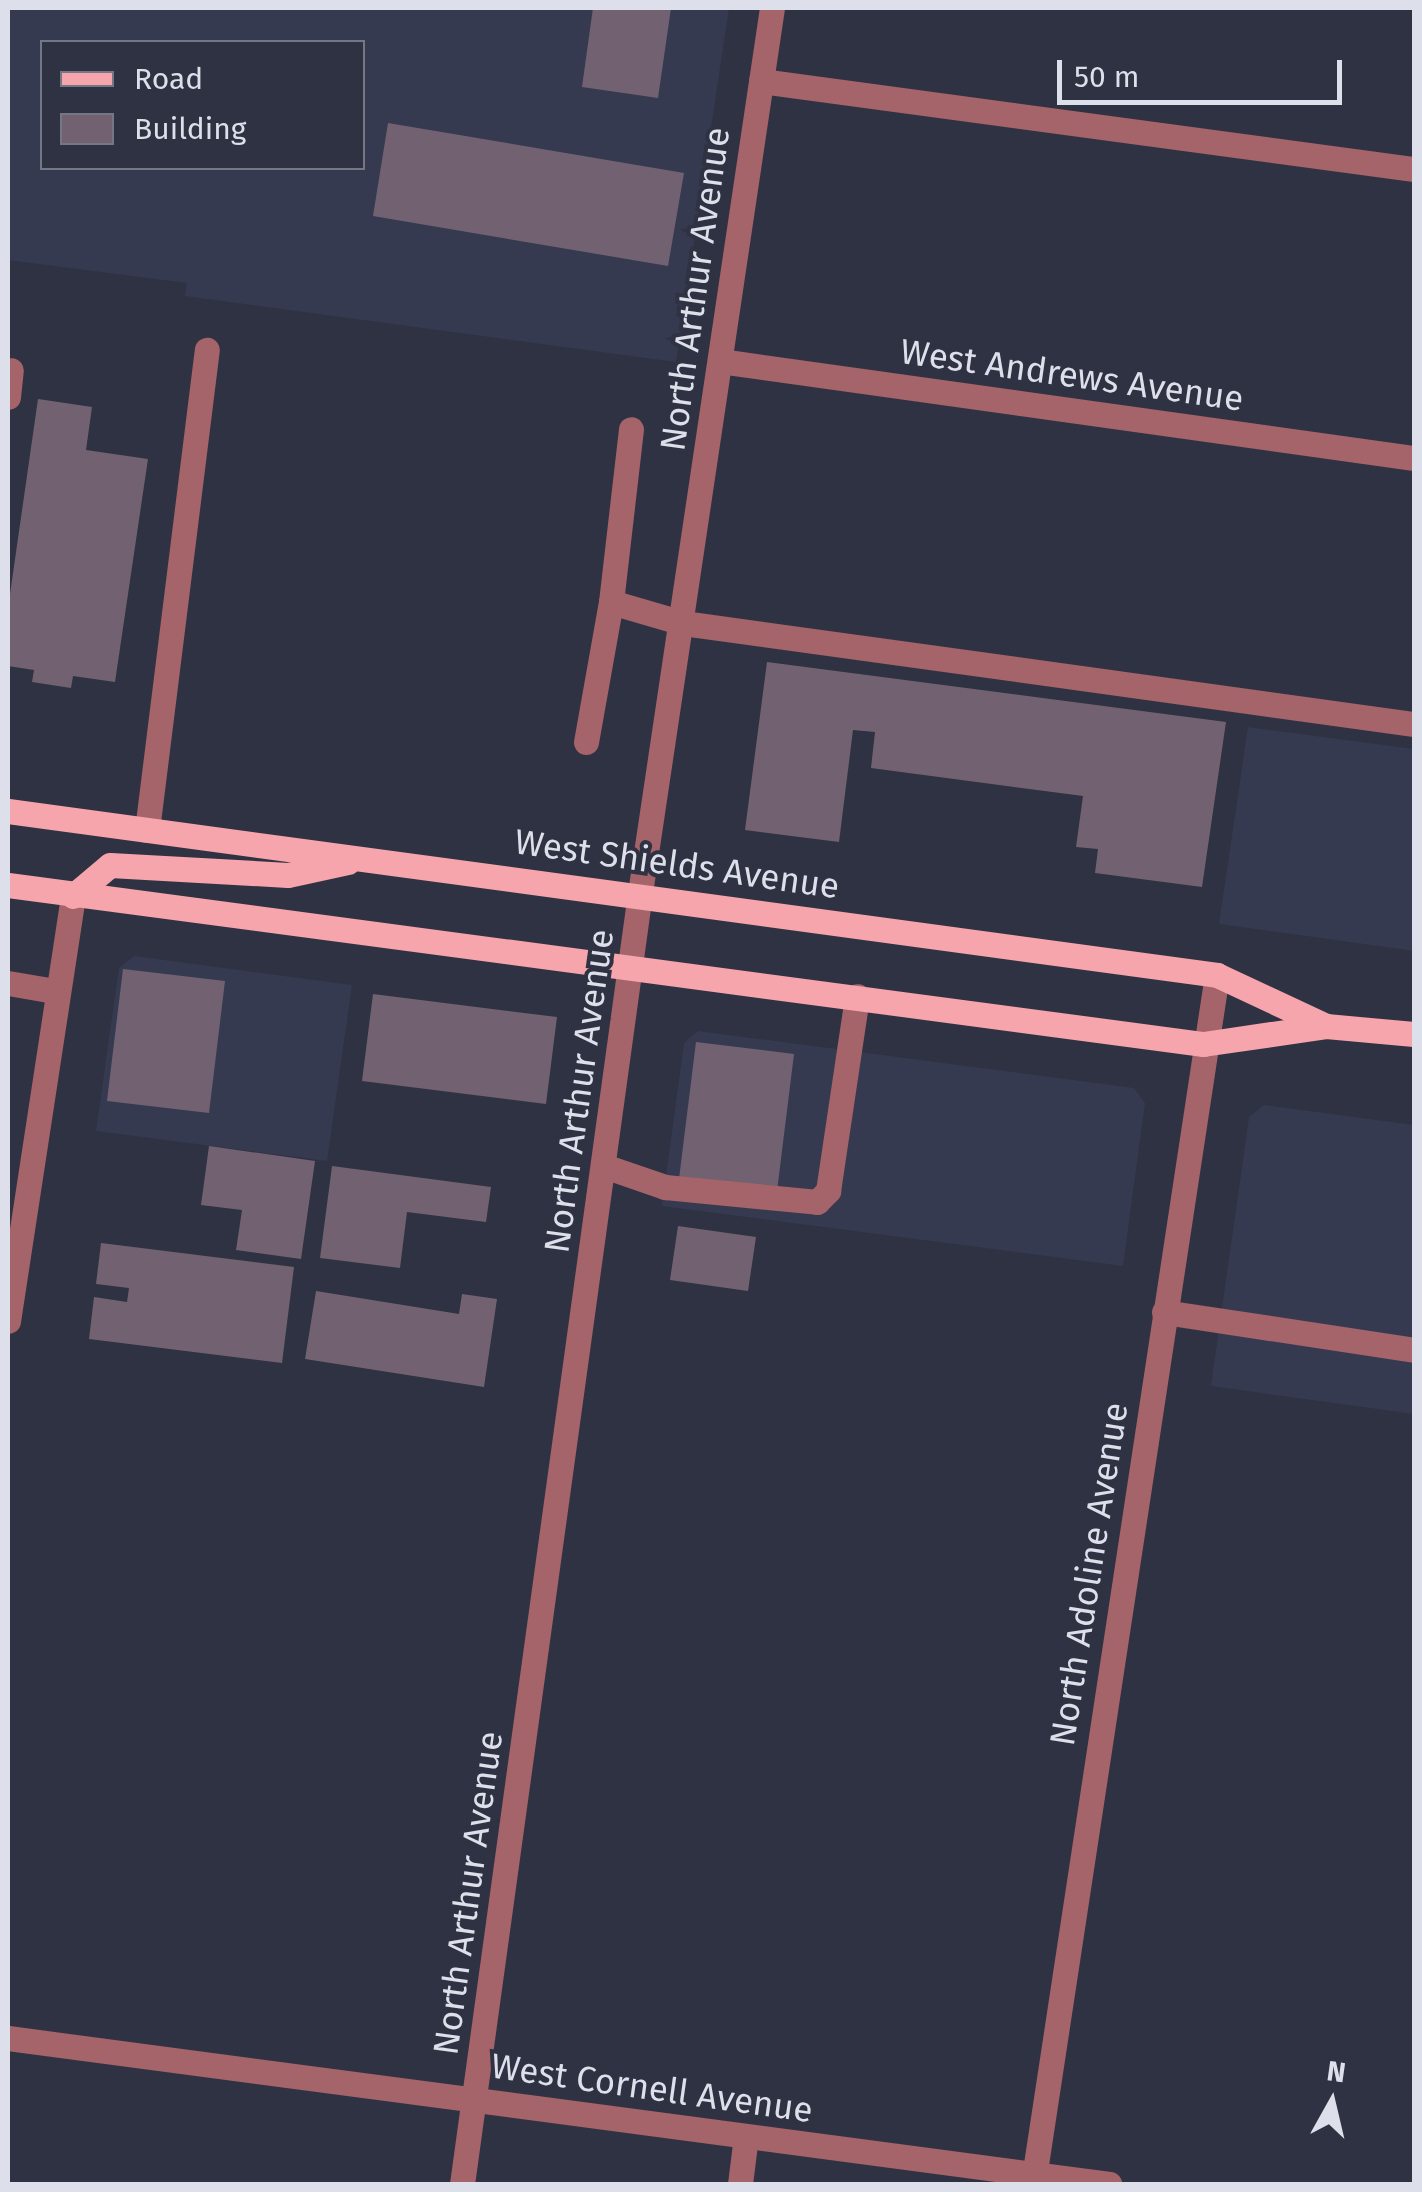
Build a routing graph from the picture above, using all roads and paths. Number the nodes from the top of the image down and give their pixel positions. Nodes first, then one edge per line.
1 (772, 8) edge
2 (761, 80) junction
3 (1414, 169) edge
4 (207, 350) dead end
5 (720, 361) junction
6 (11, 370) dead end
7 (8, 396) edge
8 (632, 430) dead end
9 (1414, 458) edge
10 (612, 602) junction
11 (683, 623) junction
12 (1414, 724) edge
13 (586, 742) dead end
14 (8, 811) edge
15 (147, 830) junction
16 (368, 857) junction
17 (8, 885) edge
18 (640, 894) junction
19 (74, 896) junction
20 (632, 965) junction
21 (1217, 975) junction
22 (8, 983) edge
23 (55, 991) junction
24 (858, 996) junction
25 (1326, 1026) junction
26 (1414, 1034) edge
27 (1204, 1044) junction
28 (604, 1166) junction
29 (16, 1196) edge
30 (1164, 1312) junction
31 (8, 1322) edge
32 (1414, 1350) edge
33 (8, 2038) edge
34 (475, 2099) junction
35 (746, 2136) junction
36 (1034, 2180) edge
37 (462, 2184) edge
38 (740, 2184) edge
39 (1109, 2184) edge

1 - 2 street, North Arthur Avenue
2 - 3 street
2 - 5 street, North Arthur Avenue
4 - 15 street
5 - 9 street, West Andrews Avenue
5 - 11 street, North Arthur Avenue
6 - 7 street
8 - 10 street
10 - 11 street
10 - 13 street
11 - 12 street
11 - 18 street, North Arthur Avenue
14 - 15 main road, West Shields Avenue
15 - 16 main road, West Shields Avenue
16 - 18 main road, West Shields Avenue
16 - 19 main road
17 - 19 main road, West Shields Avenue
18 - 20 street, North Arthur Avenue
18 - 21 main road, West Shields Avenue
19 - 20 main road, West Shields Avenue
19 - 23 street
20 - 24 main road, West Shields Avenue
20 - 28 street, North Arthur Avenue
21 - 25 main road, West Shields Avenue
21 - 27 street, North Adoline Avenue
22 - 23 street
23 - 29 street
24 - 27 main road, West Shields Avenue
24 - 28 street
25 - 26 main road, West Shields Avenue
25 - 27 main road, West Shields Avenue
27 - 30 street, North Adoline Avenue
28 - 34 street, North Arthur Avenue
29 - 31 street
30 - 32 street
30 - 36 street, North Adoline Avenue
33 - 34 street, West Cornell Avenue
34 - 35 street, West Cornell Avenue
34 - 37 street, North Arthur Avenue
35 - 36 street, West Cornell Avenue
35 - 38 street
36 - 39 street, West Cornell Avenue

